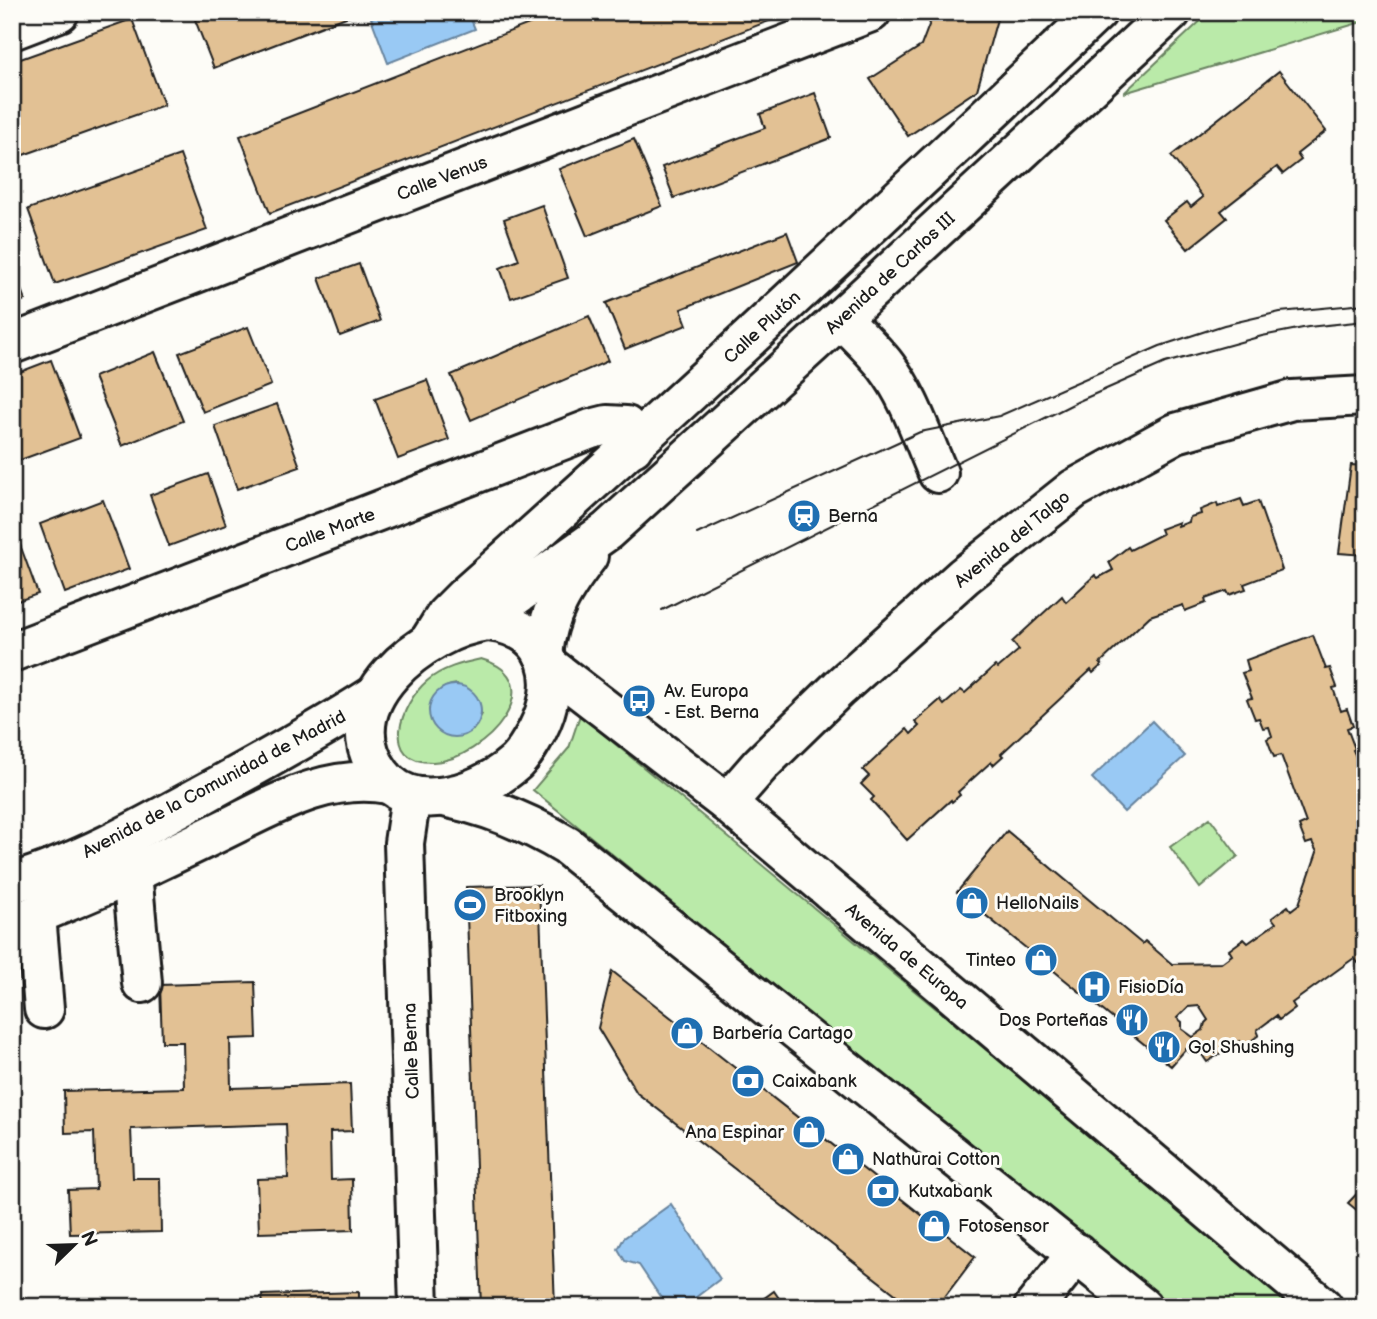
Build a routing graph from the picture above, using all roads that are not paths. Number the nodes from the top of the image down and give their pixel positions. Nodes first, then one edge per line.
1 (59, 12) edge
2 (871, 12) edge
3 (1097, 12) edge
4 (1171, 12) edge
5 (12, 30) edge
6 (841, 318) junction
7 (12, 344) edge
8 (1365, 396) edge
9 (633, 447) junction
10 (938, 473) dead end
11 (607, 531) junction
12 (471, 623) junction
13 (429, 642) junction
14 (12, 652) edge
15 (546, 660) junction
16 (375, 695) junction
17 (416, 793) junction
18 (727, 803) junction
19 (132, 873) junction
20 (12, 883) edge
21 (24, 920) edge
22 (142, 983) dead end
23 (44, 1009) dead end
24 (1077, 1253) junction
25 (419, 1307) edge
26 (1034, 1307) edge
27 (1142, 1307) edge
28 (1323, 1307) edge

1 - 5 street
2 - 7 street, Calle Venus
3 - 9 street, Calle Plutón
4 - 6 street, Avenida de Carlos III
6 - 10 street
6 - 11 street, Avenida de Carlos III
8 - 18 street, Avenida del Talgo
9 - 13 street, Calle Plutón
9 - 14 street, Calle Marte
11 - 12 street, Avenida de Carlos III
11 - 15 street, Avenida de Carlos III
12 - 13 street
12 - 15 street
13 - 16 street
15 - 17 street
15 - 18 street, Avenida de Europa
16 - 17 street
16 - 20 street, Avenida de la Comunidad de Madrid
17 - 19 street
17 - 24 street
17 - 25 street, Calle Berna
18 - 28 street, Avenida de Europa
19 - 21 street
19 - 22 street
21 - 23 street
24 - 26 street
24 - 27 street

